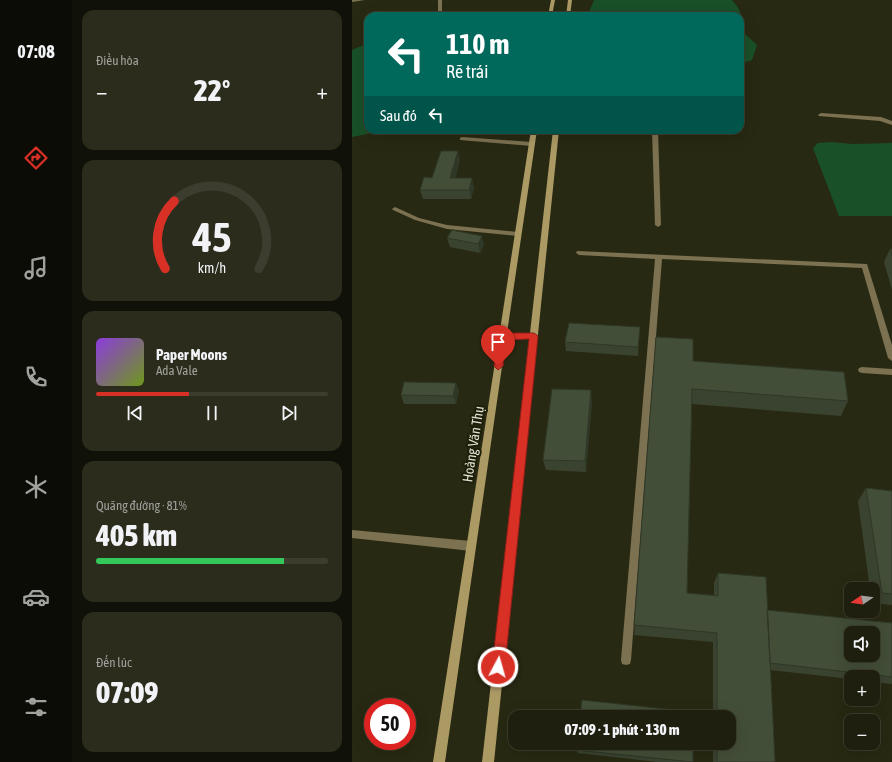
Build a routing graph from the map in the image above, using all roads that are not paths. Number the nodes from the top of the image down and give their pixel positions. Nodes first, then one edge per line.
1 (363, 0) edge
2 (440, 0) edge
3 (553, 0) edge
4 (570, 0) edge
5 (352, 1) edge
6 (440, 12) edge
7 (551, 12) edge
8 (568, 12) edge
9 (821, 115) dead end
10 (892, 123) edge
11 (533, 134) edge
12 (556, 134) edge
13 (655, 134) edge
14 (462, 139) dead end
15 (532, 144) junction
16 (395, 209) dead end
17 (658, 225) dead end
18 (518, 234) junction
19 (579, 253) dead end
20 (659, 257) junction
21 (503, 336) junction
22 (534, 336) junction
23 (892, 358) edge
24 (862, 370) dead end
25 (892, 372) edge
26 (352, 534) edge
27 (471, 546) junction
28 (626, 660) dead end
29 (439, 762) edge
30 (488, 762) edge

1 - 5 street
2 - 6 street
3 - 7 main road
4 - 8 main road
9 - 10 street
11 - 15 main road, Hoàng Văn Thụ
12 - 22 main road
13 - 17 street
14 - 15 street
15 - 18 main road, Hoàng Văn Thụ
16 - 18 street
18 - 21 main road, Hoàng Văn Thụ
19 - 20 street
20 - 23 street
20 - 28 street
21 - 22 main road
21 - 27 main road, Hoàng Văn Thụ
22 - 30 main road
24 - 25 street
26 - 27 street
27 - 29 main road, Hoàng Văn Thụ

